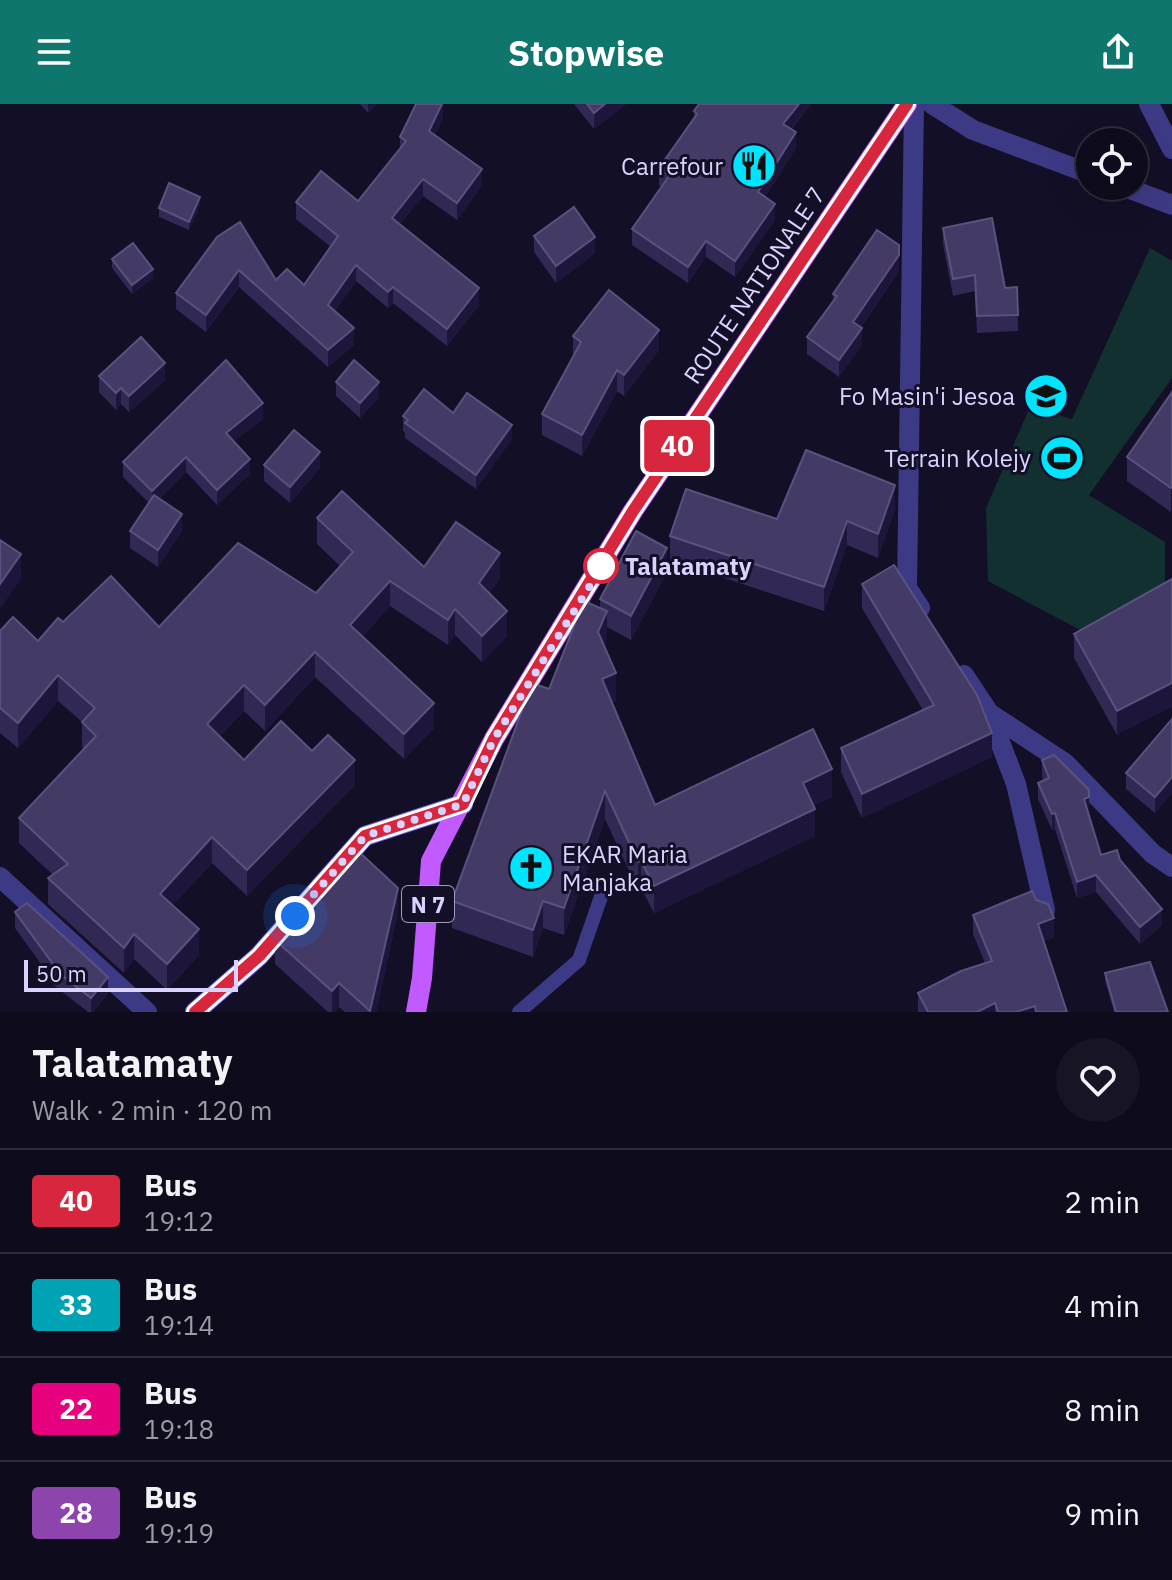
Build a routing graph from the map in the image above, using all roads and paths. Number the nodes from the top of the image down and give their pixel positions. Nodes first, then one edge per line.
1 (907, 104) edge
2 (914, 104) edge
3 (932, 104) edge
4 (1149, 104) edge
5 (1172, 149) edge
6 (1076, 169) edge
7 (1148, 196) edge
8 (1172, 205) edge
9 (932, 625) edge
10 (956, 663) edge
11 (989, 713) junction
12 (463, 804) junction
13 (1172, 867) edge
14 (0, 877) edge
15 (603, 891) dead end
16 (1045, 910) edge
17 (147, 1012) edge
18 (195, 1012) edge
19 (416, 1012) edge
20 (519, 1012) edge

1 - 12 main road, ROUTE NATIONALE 7 / N 7
2 - 9 street
3 - 6 street
4 - 5 street
7 - 8 street
10 - 11 street
11 - 13 street
11 - 16 street
12 - 18 street
12 - 19 main road, ROUTE NATIONALE 7 / N 7
14 - 17 street
15 - 20 lane

